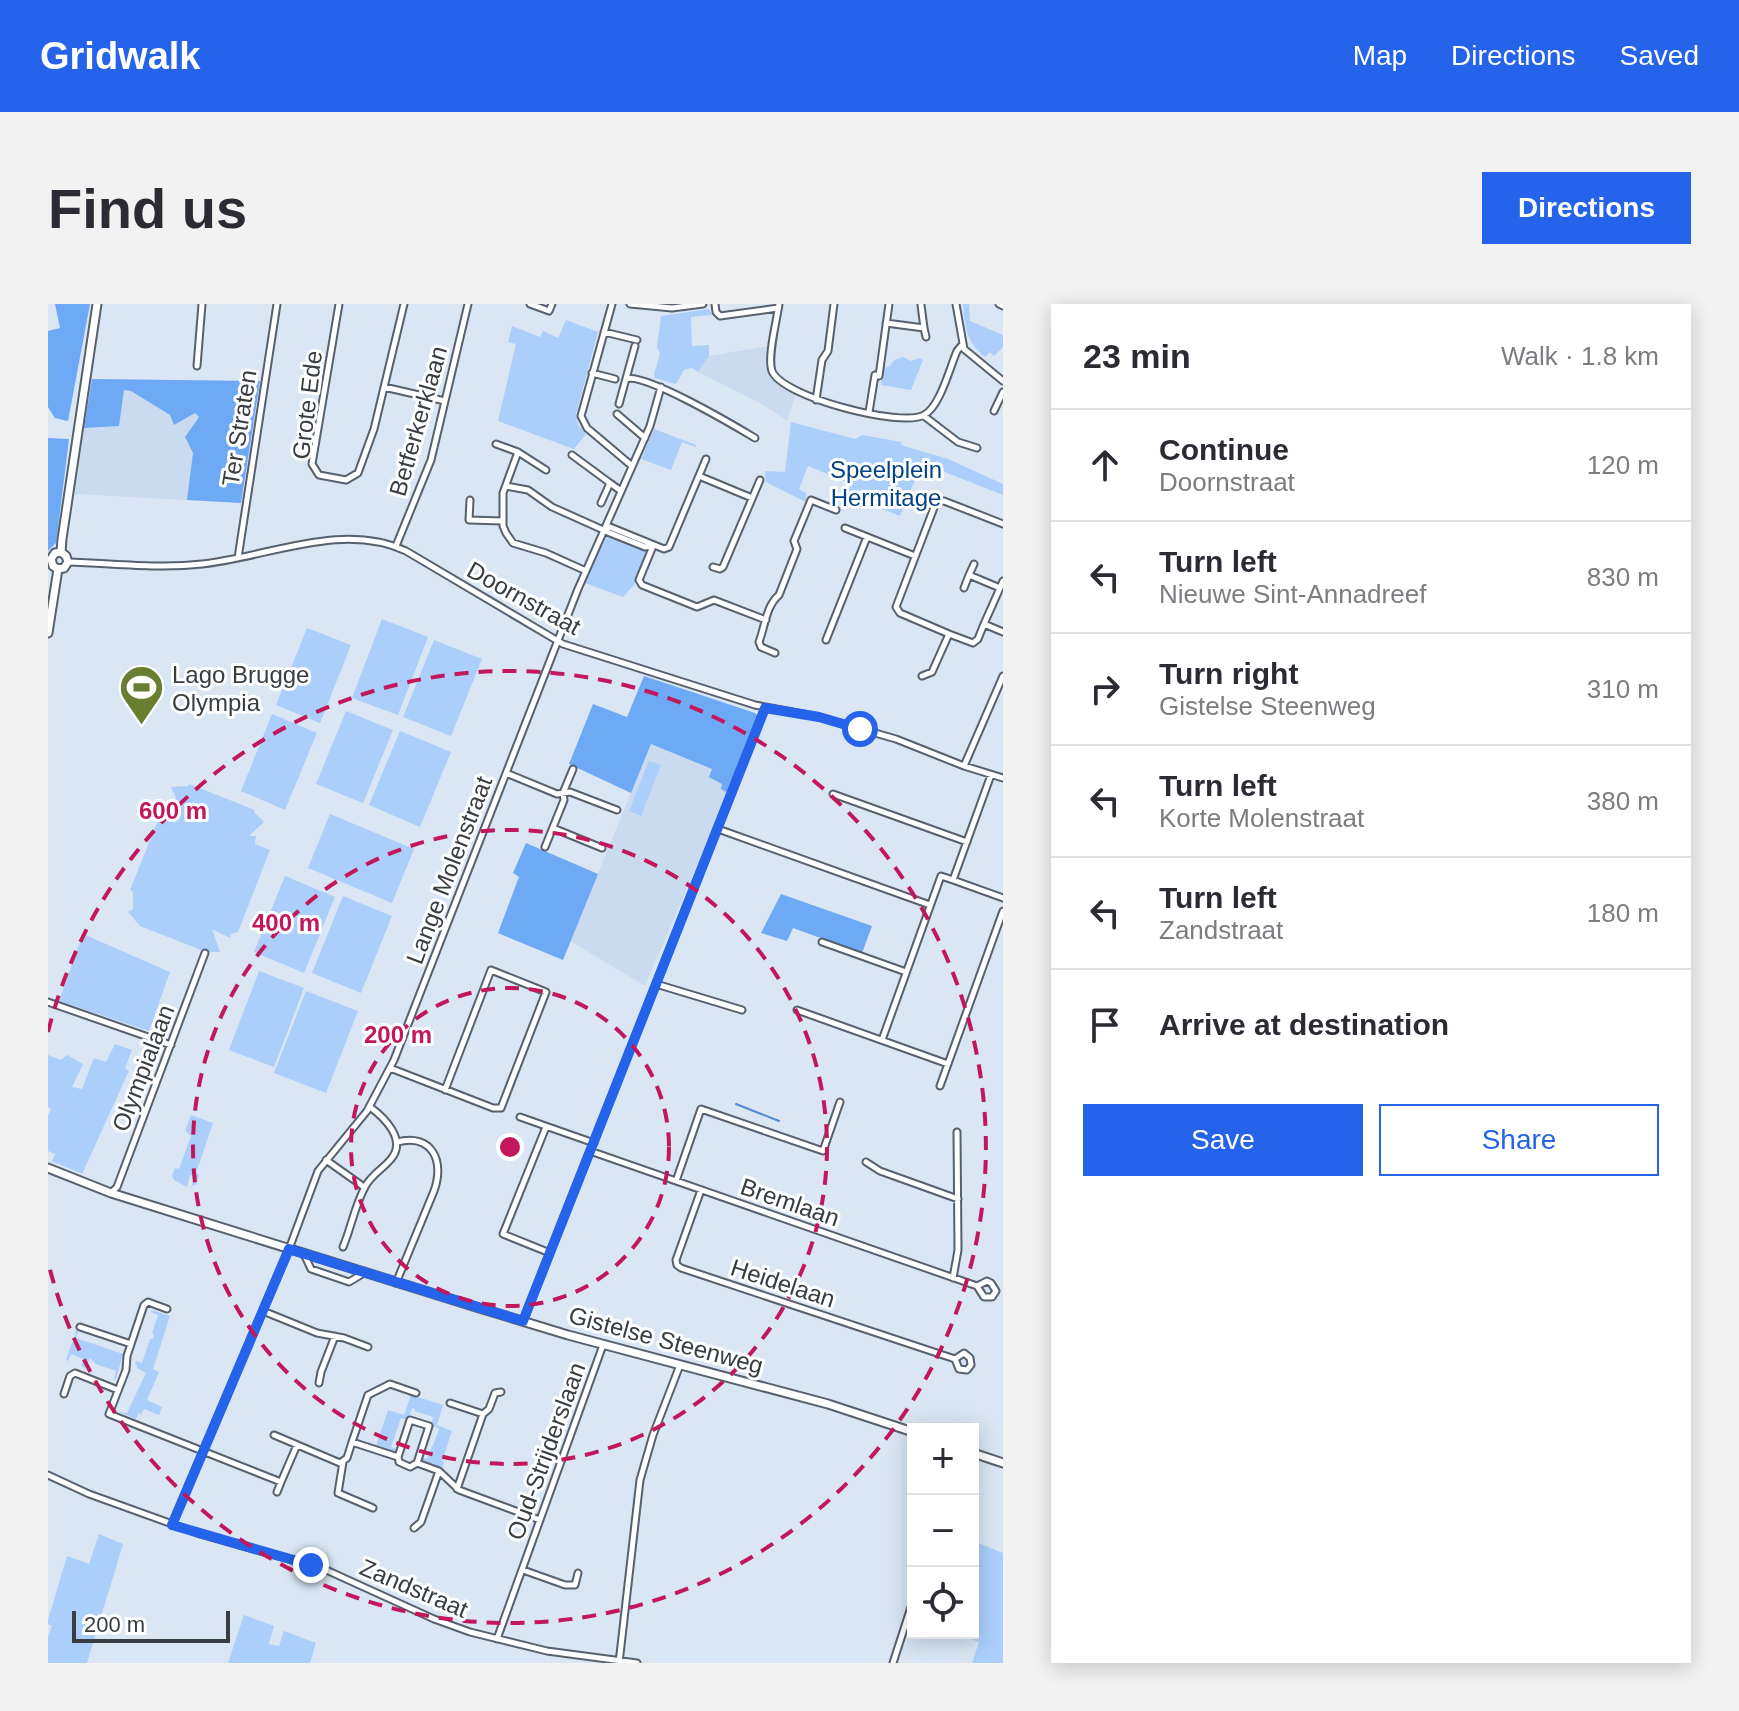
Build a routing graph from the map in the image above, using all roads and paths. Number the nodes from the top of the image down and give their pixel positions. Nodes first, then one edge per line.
1 (97, 304) edge
2 (202, 304) edge
3 (277, 304) edge
4 (339, 304) edge
5 (404, 304) edge
6 (468, 304) edge
7 (530, 304) edge
8 (552, 304) edge
9 (612, 304) edge
10 (630, 304) edge
11 (703, 304) edge
12 (715, 304) edge
13 (834, 304) edge
14 (889, 304) edge
15 (956, 304) edge
16 (921, 305) edge
17 (672, 306) edge
18 (778, 306) edge
19 (886, 323) junction
20 (924, 328) junction
21 (604, 332) junction
22 (926, 337) dead end
23 (962, 345) junction
24 (197, 366) dead end
25 (592, 373) junction
26 (615, 379) dead end
27 (626, 379) junction
28 (1003, 381) edge
29 (384, 387) junction
30 (661, 387) junction
31 (1003, 392) edge
32 (816, 400) junction
33 (445, 401) junction
34 (619, 404) dead end
35 (994, 411) dead end
36 (869, 412) junction
37 (617, 414) dead end
38 (924, 416) junction
39 (645, 438) junction
40 (755, 438) dead end
41 (496, 444) dead end
42 (977, 448) dead end
43 (518, 452) junction
44 (572, 455) dead end
45 (706, 459) dead end
46 (632, 466) junction
47 (546, 470) dead end
48 (699, 476) junction
49 (760, 480) dead end
50 (610, 483) junction
51 (506, 486) junction
52 (621, 491) junction
53 (752, 498) junction
54 (470, 500) dead end
55 (601, 503) dead end
56 (836, 510) dead end
57 (503, 521) junction
58 (1003, 524) edge
59 (845, 528) dead end
60 (604, 530) junction
61 (867, 537) junction
62 (396, 546) junction
63 (653, 546) junction
64 (61, 552) junction
65 (915, 556) junction
66 (238, 558) junction
67 (50, 560) edge
68 (68, 562) junction
69 (974, 564) dead end
70 (713, 567) dead end
71 (58, 569) junction
72 (586, 571) junction
73 (969, 575) junction
74 (1003, 581) edge
75 (964, 588) dead end
76 (1000, 588) junction
77 (767, 621) junction
78 (984, 624) junction
79 (1003, 632) edge
80 (48, 633) edge
81 (949, 634) junction
82 (826, 640) dead end
83 (558, 642) junction
84 (775, 653) dead end
85 (922, 676) dead end
86 (1003, 676) edge
87 (765, 708) junction
88 (964, 766) junction
89 (573, 769) dead end
90 (506, 773) junction
91 (991, 775) junction
92 (1003, 778) edge
93 (563, 793) junction
94 (833, 794) dead end
95 (617, 810) dead end
96 (553, 828) junction
97 (718, 829) junction
98 (967, 842) junction
99 (545, 847) dead end
100 (602, 848) dead end
101 (953, 880) junction
102 (1003, 898) edge
103 (930, 905) junction
104 (1003, 911) edge
105 (822, 942) dead end
106 (205, 953) dead end
107 (906, 972) junction
108 (656, 984) junction
109 (48, 1002) edge
110 (742, 1010) dead end
111 (797, 1010) dead end
112 (882, 1040) junction
113 (171, 1045) junction
114 (948, 1064) junction
115 (390, 1068) junction
116 (940, 1086) dead end
117 (445, 1090) junction
118 (840, 1102) dead end
119 (370, 1107) junction
120 (520, 1117) dead end
121 (546, 1127) junction
122 (957, 1132) dead end
123 (397, 1142) junction
124 (594, 1143) junction
125 (590, 1151) junction
126 (326, 1160) junction
127 (866, 1162) dead end
128 (48, 1168) edge
129 (676, 1181) junction
130 (364, 1188) junction
131 (701, 1190) junction
132 (111, 1193) junction
133 (958, 1199) junction
134 (343, 1247) dead end
135 (289, 1249) junction
136 (550, 1253) junction
137 (304, 1254) junction
138 (364, 1273) junction
139 (953, 1278) junction
140 (396, 1283) junction
141 (977, 1286) dead end
142 (167, 1309) dead end
143 (263, 1311) junction
144 (523, 1321) junction
145 (80, 1327) dead end
146 (335, 1336) junction
147 (131, 1344) junction
148 (603, 1345) junction
149 (368, 1347) dead end
150 (955, 1359) dead end
151 (680, 1365) junction
152 (319, 1383) dead end
153 (118, 1390) junction
154 (501, 1392) dead end
155 (416, 1393) dead end
156 (64, 1394) dead end
157 (450, 1403) dead end
158 (483, 1414) junction
159 (907, 1430) edge
160 (274, 1435) dead end
161 (352, 1442) junction
162 (297, 1445) junction
163 (203, 1451) junction
164 (979, 1455) edge
165 (398, 1457) junction
166 (343, 1462) junction
167 (417, 1463) junction
168 (1003, 1463) edge
169 (439, 1471) junction
170 (48, 1475) edge
171 (281, 1482) junction
172 (457, 1489) junction
173 (277, 1492) dead end
174 (373, 1508) dead end
175 (540, 1520) junction
176 (172, 1525) junction
177 (414, 1528) dead end
178 (523, 1570) junction
179 (578, 1573) dead end
180 (907, 1620) edge
181 (497, 1639) junction
182 (619, 1661) edge
183 (637, 1663) edge
184 (893, 1663) edge

1 - 64 main road
2 - 24 street
3 - 66 street, Ter Straten
4 - 29 street, Grote Ede
5 - 29 street, Grote Ede
6 - 33 street, Betferkerklaan
7 - 8 street
9 - 21 street
10 - 17 street
11 - 17 street
12 - 18 street
13 - 32 street
14 - 19 street
15 - 23 street
16 - 20 street
18 - 32 street
19 - 20 street
19 - 36 street
20 - 22 street
21 - 25 street
21 - 27 street
23 - 28 street
23 - 38 street
25 - 26 street
25 - 46 street
27 - 30 street
27 - 34 street
29 - 33 street
30 - 39 street, Lange Molenstraat
30 - 40 street
31 - 35 street
32 - 36 street
33 - 62 street, Betferkerklaan
36 - 38 street
37 - 39 street
38 - 42 street
39 - 46 street, Lange Molenstraat
41 - 43 street
43 - 47 street
43 - 51 street
44 - 50 street
45 - 48 street
46 - 52 street, Lange Molenstraat
48 - 53 street
48 - 63 street
49 - 53 street
50 - 52 street
50 - 55 street
51 - 57 street
51 - 60 street
52 - 60 street, Lange Molenstraat
53 - 70 street
54 - 57 street
56 - 77 street
57 - 72 street
58 - 65 street
59 - 61 street
60 - 63 street
60 - 72 street, Lange Molenstraat
61 - 65 street
61 - 82 street
62 - 66 street, Doornstraat
62 - 83 street, Doornstraat
63 - 77 street
64 - 67 main road
64 - 68 main road
65 - 81 street
66 - 68 street, Doornstraat
67 - 71 main road
68 - 71 main road
69 - 73 street
71 - 80 main road
72 - 83 street, Lange Molenstraat
73 - 75 street
73 - 76 street
74 - 76 street
76 - 78 street
77 - 84 street
78 - 79 street
78 - 81 street
81 - 85 street
83 - 87 street, Doornstraat
83 - 90 street, Lange Molenstraat
86 - 88 street
87 - 88 street, Doornstraat
87 - 97 street
88 - 91 street, Doornstraat
89 - 93 street
90 - 93 street
90 - 115 street, Lange Molenstraat
91 - 92 street, Doornstraat
91 - 98 street
93 - 95 street
93 - 96 street
94 - 98 street
96 - 99 street
96 - 100 street
97 - 103 street
97 - 108 street
98 - 101 street
101 - 102 street
101 - 103 street
103 - 107 street
104 - 114 street
105 - 107 street
106 - 113 street, Olympialaan
107 - 112 street
108 - 110 street
108 - 124 street
109 - 113 street
111 - 112 street
112 - 114 street
113 - 132 street, Olympialaan
114 - 116 street
115 - 117 street
115 - 119 street, Lange Molenstraat
117 - 117 street
118 - 129 street
119 - 123 street
119 - 126 street, Lange Molenstraat
120 - 121 street
121 - 124 street
121 - 136 street
122 - 133 street
123 - 130 street
123 - 140 street
124 - 125 street
125 - 129 street, Bremlaan
125 - 136 street
126 - 130 street
126 - 135 street, Lange Molenstraat
127 - 133 street
128 - 132 main road, Gistelse Steenweg
129 - 131 street, Bremlaan
130 - 134 street
131 - 139 street, Bremlaan
131 - 150 street, Heidelaan
132 - 135 main road, Gistelse Steenweg
133 - 139 street
135 - 137 main road, Gistelse Steenweg
135 - 143 street, Lange Molenstraat
136 - 144 street
137 - 138 main road, Gistelse Steenweg
137 - 138 street, Gistelse Steenweg
138 - 140 main road, Gistelse Steenweg
139 - 141 street, Bremlaan
140 - 144 main road, Gistelse Steenweg
142 - 147 street
143 - 146 street
143 - 163 street, Lange Molenstraat
144 - 148 main road, Gistelse Steenweg
145 - 147 street
146 - 149 street
146 - 152 street
147 - 153 street
148 - 151 main road, Gistelse Steenweg
148 - 175 street, Oud-Strijderslaan
151 - 159 main road, Gistelse Steenweg
151 - 182 street
153 - 156 street
153 - 163 street
154 - 158 street
155 - 161 street
157 - 158 street
158 - 172 street
160 - 162 street
161 - 165 street
161 - 166 street
162 - 166 street
162 - 171 street
163 - 171 street
163 - 176 street, Lange Molenstraat
164 - 168 main road
165 - 167 street
165 - 167 street
166 - 174 street
167 - 169 street
169 - 172 street
169 - 177 street
170 - 176 street, Zandstraat
171 - 173 street
172 - 175 street
175 - 178 street, Oud-Strijderslaan
176 - 181 street, Zandstraat
178 - 179 street, Oud-Strijderslaan
178 - 181 street, Oud-Strijderslaan
180 - 184 street
181 - 182 street, Zandstraat
182 - 183 street, Zandstraat

